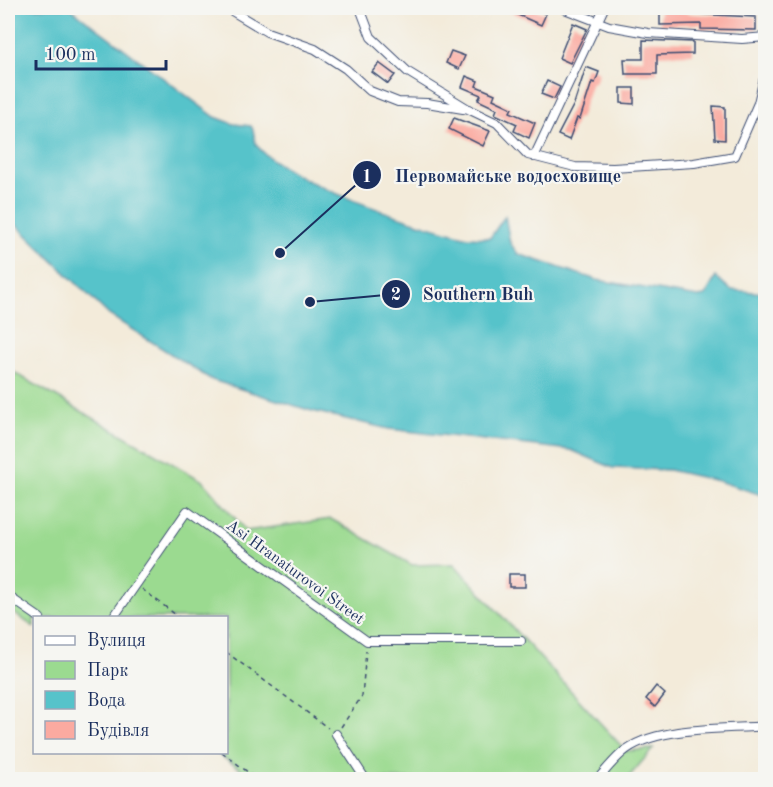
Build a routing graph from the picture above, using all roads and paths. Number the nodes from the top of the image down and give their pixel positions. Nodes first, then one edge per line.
1 (227, 8) edge
2 (360, 8) edge
3 (562, 8) edge
4 (604, 8) edge
5 (598, 22) junction
6 (765, 37) edge
7 (765, 70) edge
8 (470, 110) junction
9 (534, 157) junction
10 (136, 585) junction
11 (8, 596) edge
12 (37, 616) edge
13 (113, 616) edge
14 (177, 616) edge
15 (367, 641) junction
16 (520, 641) dead end
17 (228, 653) edge
18 (765, 726) edge
19 (336, 734) junction
20 (223, 754) edge
21 (258, 780) edge
22 (366, 780) edge
23 (597, 780) edge

1 - 8 street
2 - 8 street
3 - 5 street
4 - 5 street
5 - 6 street
5 - 9 street
7 - 9 street
8 - 9 street
10 - 13 street, Asi Hranaturovoi Street
10 - 14 path
10 - 15 street, Asi Hranaturovoi Street
11 - 12 street
15 - 16 street, Asi Hranaturovoi Street
15 - 19 path
17 - 19 path
18 - 23 street
19 - 22 street
20 - 21 path

